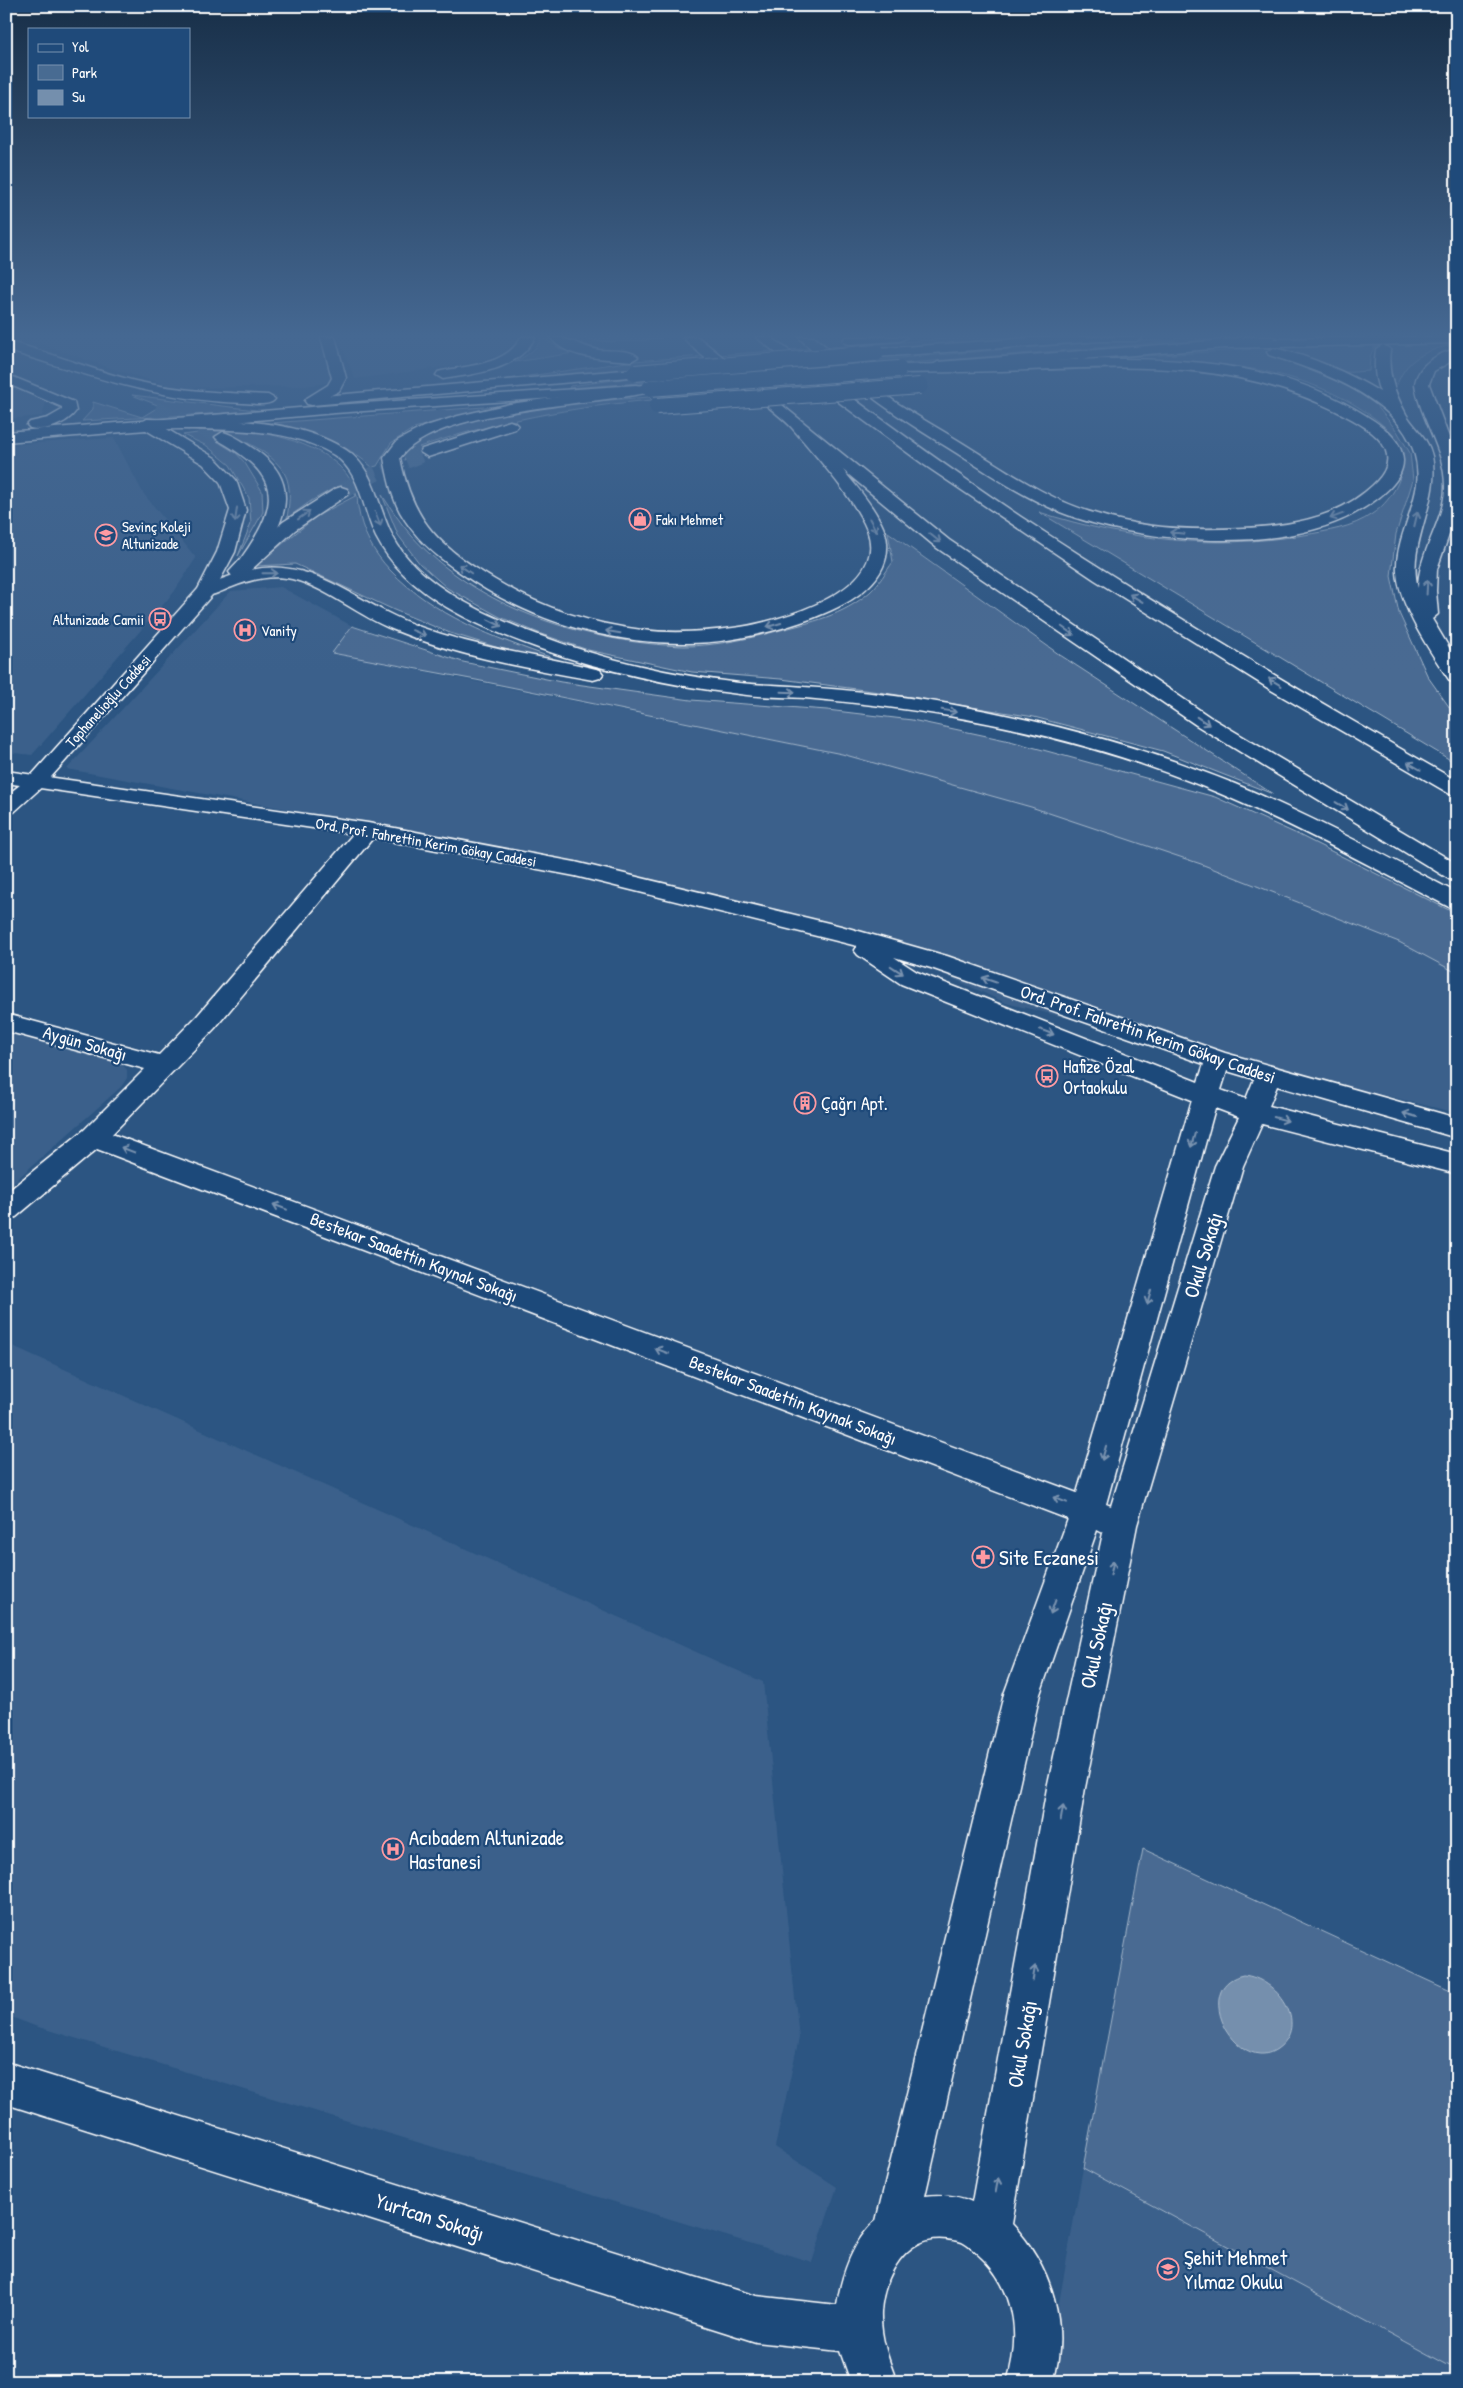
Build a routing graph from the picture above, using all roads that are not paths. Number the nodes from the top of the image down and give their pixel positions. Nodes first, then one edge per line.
1 (188, 448) edge
2 (245, 448) tunnel mouth
3 (331, 448) edge
4 (399, 448) edge
5 (438, 448) edge
6 (816, 448) edge
7 (824, 448) edge
8 (912, 448) edge
9 (961, 448) edge
10 (1390, 448) edge
11 (1422, 448) edge
12 (1446, 448) edge
13 (428, 452) tunnel mouth
14 (1376, 467) dead end
15 (1454, 471) edge
16 (1377, 490) junction
17 (341, 492) tunnel mouth
18 (241, 570) junction
19 (206, 591) junction
20 (1431, 635) junction
21 (1457, 677) edge
22 (751, 690) junction
23 (6, 777) edge
24 (37, 781) junction
25 (1457, 790) edge
26 (6, 807) edge
27 (368, 830) junction
28 (1457, 874) edge
29 (1457, 902) edge
30 (842, 934) junction
31 (6, 1022) edge
32 (1218, 1060) junction
33 (164, 1066) junction
34 (1268, 1075) junction
35 (1206, 1095) junction
36 (1254, 1112) junction
37 (1457, 1128) edge
38 (93, 1137) junction
39 (1457, 1164) edge
40 (6, 1209) edge
41 (1088, 1510) junction
42 (1121, 1525) junction
43 (6, 2083) edge
44 (895, 2232) junction
45 (988, 2233) junction
46 (859, 2330) junction
47 (874, 2382) edge
48 (1030, 2382) edge

1 -> 19 main road
2 - 18 main road
3 -> 22 main road
6 -> 4 main road
5 - 13 main road
7 -> 28 main road
25 -> 8 main road
16 -> 9 main road
10 - 16 main road
20 -> 11 main road
12 - 15 main road
14 - 16 main road
20 -> 15 main road
18 -> 17 main road
18 - 19 main road
19 -> 22 main road
19 - 24 main road, Tophanelioğlu Caddesi
20 - 21 main road
22 -> 29 main road
23 - 24 main road, Ord. Prof. Fahrettin Kerim Gökay Caddesi
24 - 26 main road, Tophanelioğlu Caddesi
24 - 27 main road, Ord. Prof. Fahrettin Kerim Gökay Caddesi
27 - 30 main road, Ord. Prof. Fahrettin Kerim Gökay Caddesi
27 - 33 main road
32 -> 30 main road, Ord. Prof. Fahrettin Kerim Gökay Caddesi
30 -> 35 main road, Ord. Prof. Fahrettin Kerim Gökay Caddesi
31 - 33 main road, Aygün Sokağı
32 - 34 main road, Ord. Prof. Fahrettin Kerim Gökay Caddesi
32 - 35 main road
33 - 38 main road
34 - 36 main road, Okul Sokağı
37 -> 34 main road, Ord. Prof. Fahrettin Kerim Gökay Caddesi
35 - 36 main road, Ord. Prof. Fahrettin Kerim Gökay Caddesi
35 -> 41 main road
36 -> 39 main road, Ord. Prof. Fahrettin Kerim Gökay Caddesi
36 - 42 main road, Okul Sokağı
38 - 40 main road
41 -> 38 main road, Bestekar Saadettin Kaynak Sokağı
41 - 42 main road, Bestekar Saadettin Kaynak Sokağı
41 -> 44 main road
45 -> 42 main road, Okul Sokağı
43 - 46 main road, Yurtcan Sokağı
44 - 45 main road
44 - 46 main road
45 - 48 main road
46 - 47 main road

